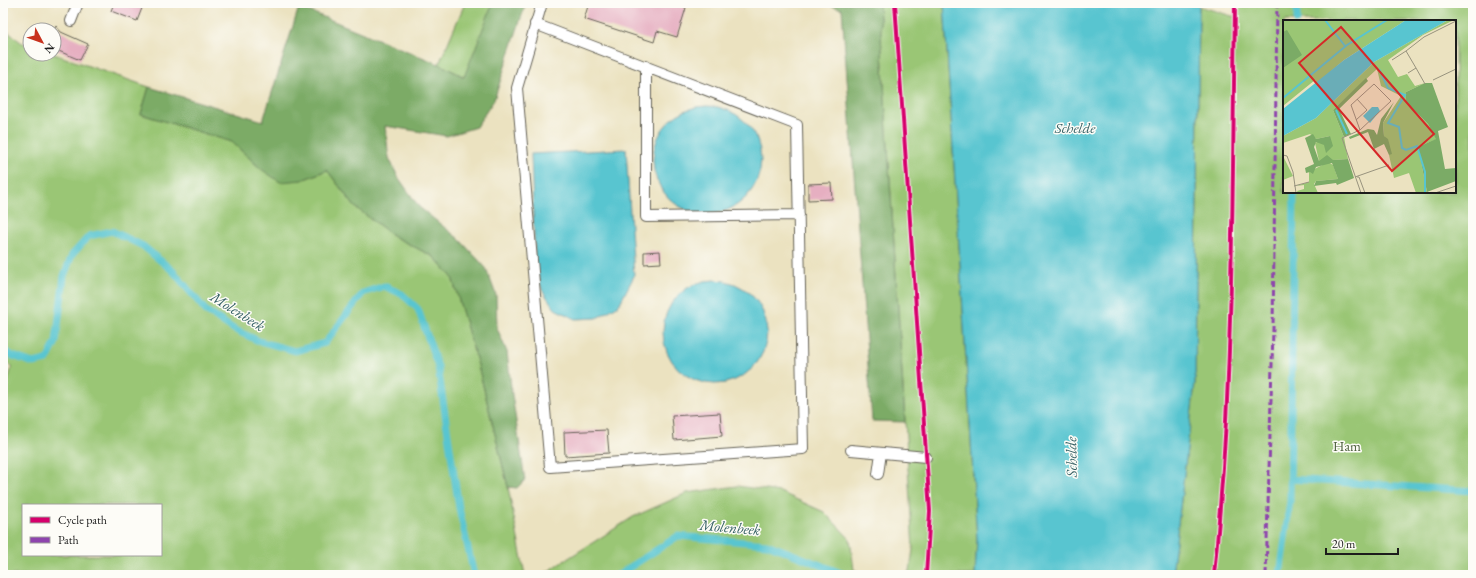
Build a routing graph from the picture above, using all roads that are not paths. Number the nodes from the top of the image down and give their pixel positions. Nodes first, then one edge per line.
1 (78, 3) edge
2 (542, 3) edge
3 (71, 21) dead end
4 (535, 24) junction
5 (646, 66) junction
6 (799, 215) junction
7 (851, 450) dead end
8 (881, 453) junction
9 (926, 457) dead end
10 (878, 474) dead end

1 - 3 lane
2 - 4 lane
4 - 5 lane
4 - 6 lane
5 - 6 lane
5 - 6 lane
7 - 8 lane
8 - 9 lane
8 - 10 lane

